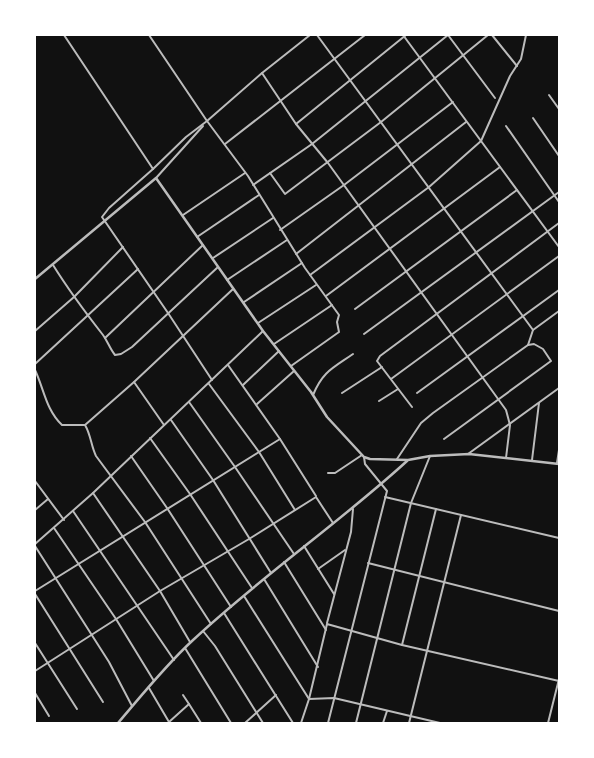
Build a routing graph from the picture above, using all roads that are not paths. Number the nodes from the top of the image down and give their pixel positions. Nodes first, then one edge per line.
1 (64, 35) edge
2 (149, 35) edge
3 (310, 35) edge
4 (317, 35) edge
5 (365, 35) edge
6 (448, 35) edge
7 (488, 35) edge
8 (492, 35) edge
9 (526, 35) edge
10 (404, 36) edge
11 (464, 55) junction
12 (334, 58) junction
13 (420, 58) junction
14 (516, 66) junction
15 (262, 73) junction
16 (435, 79) junction
17 (350, 80) junction
18 (549, 95) dead end
19 (495, 98) dead end
20 (280, 100) junction
21 (366, 101) junction
22 (452, 102) junction
23 (559, 109) edge
24 (533, 118) dead end
25 (207, 122) junction
26 (381, 122) junction
27 (467, 122) junction
28 (296, 124) junction
29 (506, 126) dead end
30 (481, 141) junction
31 (224, 144) junction
32 (312, 144) junction
33 (397, 144) junction
34 (559, 156) edge
35 (328, 163) junction
36 (412, 164) junction
37 (500, 167) junction
38 (154, 169) junction
39 (245, 173) junction
40 (270, 173) junction
41 (156, 178) junction
42 (253, 185) junction
43 (344, 185) junction
44 (429, 187) junction
45 (518, 190) junction
46 (559, 192) edge
47 (259, 195) junction
48 (554, 195) junction
49 (559, 202) edge
50 (359, 206) junction
51 (445, 209) junction
52 (532, 210) junction
53 (182, 215) junction
54 (273, 218) junction
55 (105, 222) junction
56 (559, 223) edge
57 (375, 228) junction
58 (280, 230) junction
59 (548, 231) junction
60 (197, 237) junction
61 (287, 240) junction
62 (203, 245) junction
63 (124, 247) junction
64 (559, 247) edge
65 (390, 250) junction
66 (477, 252) junction
67 (296, 254) junction
68 (559, 256) edge
69 (212, 259) junction
70 (302, 263) junction
71 (52, 264) junction
72 (218, 267) junction
73 (138, 269) junction
74 (492, 273) junction
75 (310, 275) junction
76 (35, 279) edge
77 (227, 280) junction
78 (317, 284) junction
79 (233, 288) junction
80 (559, 290) edge
81 (153, 292) junction
82 (421, 292) junction
83 (507, 294) junction
84 (326, 296) junction
85 (74, 297) junction
86 (243, 302) junction
87 (332, 305) junction
88 (355, 309) dead end
89 (559, 312) edge
90 (168, 314) junction
91 (437, 314) junction
92 (523, 316) junction
93 (88, 317) junction
94 (258, 323) junction
95 (534, 330) junction
96 (35, 331) edge
97 (263, 331) junction
98 (364, 334) dead end
99 (183, 335) junction
100 (452, 335) junction
101 (105, 338) junction
102 (274, 344) junction
103 (528, 345) junction
104 (279, 351) junction
105 (353, 354) dead end
106 (467, 356) junction
107 (35, 364) edge
108 (228, 365) junction
109 (291, 366) junction
110 (382, 368) junction
111 (35, 370) edge
112 (294, 371) junction
113 (483, 378) junction
114 (212, 380) junction
115 (391, 380) junction
116 (134, 382) junction
117 (209, 383) junction
118 (243, 385) junction
119 (559, 388) edge
120 (398, 389) junction
121 (342, 393) dead end
122 (417, 394) dead end
123 (313, 395) junction
124 (498, 399) junction
125 (379, 401) dead end
126 (189, 402) junction
127 (539, 403) junction
128 (257, 404) junction
129 (412, 407) dead end
130 (170, 420) junction
131 (509, 424) junction
132 (85, 425) junction
133 (164, 425) junction
134 (150, 438) junction
135 (280, 439) junction
136 (444, 440) dead end
137 (559, 450) edge
138 (259, 452) junction
139 (467, 454) junction
140 (131, 456) junction
141 (363, 456) junction
142 (430, 456) junction
143 (506, 458) junction
144 (397, 459) junction
145 (408, 460) junction
146 (532, 460) junction
147 (558, 463) edge
148 (235, 467) junction
149 (328, 473) dead end
150 (111, 476) junction
151 (212, 480) junction
152 (35, 481) edge
153 (382, 483) junction
154 (93, 493) junction
155 (190, 494) junction
156 (316, 497) junction
157 (385, 497) junction
158 (48, 500) junction
159 (412, 503) junction
160 (353, 506) junction
161 (167, 508) junction
162 (436, 509) junction
163 (35, 510) edge
164 (295, 510) junction
165 (73, 511) junction
166 (461, 515) junction
167 (64, 520) junction
168 (144, 522) junction
169 (333, 523) junction
170 (273, 524) junction
171 (54, 528) junction
172 (122, 535) junction
173 (559, 538) edge
174 (249, 539) junction
175 (35, 545) edge
176 (304, 546) junction
177 (100, 549) junction
178 (346, 549) junction
179 (227, 552) junction
180 (294, 554) junction
181 (284, 562) junction
182 (368, 563) junction
183 (78, 564) junction
184 (204, 565) junction
185 (318, 569) junction
186 (394, 570) junction
187 (271, 573) junction
188 (419, 576) junction
189 (56, 578) junction
190 (182, 579) junction
191 (264, 579) junction
192 (444, 582) junction
193 (252, 588) junction
194 (160, 591) junction
195 (35, 592) edge
196 (334, 594) junction
197 (244, 596) junction
198 (137, 606) junction
199 (231, 607) junction
200 (559, 611) edge
201 (224, 613) junction
202 (116, 619) junction
203 (211, 624) junction
204 (327, 624) junction
205 (326, 630) junction
206 (203, 631) junction
207 (351, 632) junction
208 (92, 634) junction
209 (377, 639) junction
210 (190, 642) junction
211 (35, 643) edge
212 (402, 645) junction
213 (185, 648) junction
214 (70, 649) junction
215 (427, 651) junction
216 (174, 660) junction
217 (48, 662) junction
218 (318, 667) junction
219 (35, 671) edge
220 (559, 680) edge
221 (154, 682) junction
222 (149, 688) junction
223 (35, 693) edge
224 (276, 694) junction
225 (183, 695) dead end
226 (334, 698) junction
227 (309, 699) junction
228 (104, 702) dead end
229 (189, 704) junction
230 (360, 704) junction
231 (132, 706) junction
232 (77, 709) dead end
233 (386, 711) junction
234 (256, 712) junction
235 (49, 716) dead end
236 (410, 716) junction
237 (170, 722) edge
238 (118, 723) edge
239 (201, 723) edge
240 (231, 723) edge
241 (245, 723) edge
242 (263, 723) edge
243 (293, 723) edge
244 (301, 723) edge
245 (328, 723) edge
246 (356, 723) edge
247 (383, 723) edge
248 (409, 723) edge
249 (440, 723) edge
250 (548, 723) edge

1 - 38 street
2 - 25 street
3 - 15 street
4 - 12 street
5 - 12 street
6 - 11 street
6 - 13 street
7 - 11 street
8 - 14 street
9 - 14 street
10 - 13 street
10 - 17 street
11 - 16 street
11 - 19 street
12 - 17 street
12 - 20 street
13 - 16 street
13 - 21 street
14 - 30 street
15 - 20 street
15 - 25 street
16 - 22 street
16 - 26 street
17 - 21 street
17 - 28 street
18 - 23 street
20 - 28 street
20 - 31 street
21 - 26 street
21 - 32 street
22 - 27 street
22 - 33 street
24 - 34 street
25 - 31 street
25 - 38 street
25 - 41 street
26 - 33 street
26 - 35 street
27 - 30 street
27 - 36 street
28 - 32 street
29 - 48 street
30 - 37 street
30 - 44 street
31 - 39 street
32 - 35 street
32 - 40 street
33 - 36 street
33 - 43 street
35 - 40 street
35 - 43 street
36 - 44 street
36 - 50 street
37 - 45 street
37 - 51 street
38 - 55 street
39 - 42 street
39 - 53 street
40 - 42 street
41 - 53 street
41 - 55 street
42 - 47 street
43 - 50 street
43 - 58 street
44 - 51 street
44 - 57 street
45 - 52 street
45 - 88 street
46 - 48 street
47 - 54 street
47 - 60 street
48 - 49 street
48 - 52 street
50 - 57 street
50 - 67 street
51 - 65 street
51 - 66 street
52 - 59 street
52 - 66 street
53 - 60 street
54 - 58 street
54 - 69 street
55 - 63 street
55 - 71 street
56 - 59 street
57 - 65 street
57 - 75 street
58 - 61 street
59 - 64 street
59 - 74 street
60 - 62 street
61 - 67 street
61 - 77 street
62 - 69 street
62 - 81 street
63 - 73 street
63 - 85 street
65 - 82 street
65 - 84 street
66 - 74 street
66 - 82 street
67 - 70 street
68 - 83 street
69 - 72 street
70 - 75 street
70 - 86 street
71 - 76 street
71 - 85 street
72 - 77 street
72 - 90 street
73 - 81 street
73 - 93 street
74 - 83 street
74 - 91 street
75 - 78 street
77 - 79 street
78 - 84 street
78 - 94 street
79 - 86 street
79 - 99 street
80 - 92 street
81 - 90 street
81 - 101 street
82 - 91 street
82 - 98 street
83 - 92 street
83 - 100 street
84 - 87 street
85 - 93 street
85 - 96 street
86 - 94 street
87 - 102 street
87 - 109 street
89 - 95 street
90 - 99 street
90 - 101 street
91 - 100 street
91 - 110 street
92 - 95 street
92 - 106 street
93 - 101 street
93 - 107 street
94 - 97 street
95 - 103 street
97 - 102 street
97 - 108 street
99 - 114 street
99 - 116 street
100 - 106 street
100 - 115 street
102 - 104 street
103 - 113 street
103 - 124 street
104 - 109 street
104 - 118 street
105 - 123 street
106 - 113 street
106 - 122 street
108 - 114 street
108 - 118 street
109 - 112 street
110 - 115 street
110 - 121 street
111 - 132 street
112 - 123 street
112 - 128 street
113 - 124 street
113 - 144 street
114 - 117 street
115 - 120 street
116 - 132 street
116 - 133 street
117 - 126 street
117 - 138 street
118 - 128 street
119 - 127 street
120 - 125 street
120 - 129 street
123 - 141 street
124 - 131 street
124 - 136 street
126 - 130 street
126 - 148 street
127 - 131 street
127 - 146 street
128 - 135 street
130 - 133 street
130 - 151 street
131 - 139 street
131 - 143 street
132 - 150 street
133 - 134 street
134 - 140 street
134 - 155 street
135 - 138 street
135 - 156 street
137 - 147 street
138 - 148 street
138 - 164 street
139 - 142 street
139 - 143 street
140 - 150 street
140 - 161 street
141 - 144 street
141 - 149 street
141 - 153 street
142 - 145 street
142 - 159 street
143 - 146 street
144 - 145 street
145 - 153 street
146 - 147 street
148 - 151 street
148 - 170 street
150 - 154 street
150 - 168 street
151 - 155 street
151 - 174 street
152 - 158 street
153 - 157 street
153 - 160 street
154 - 165 street
154 - 172 street
155 - 161 street
155 - 179 street
156 - 164 street
156 - 169 street
157 - 159 street
157 - 182 street
158 - 163 street
158 - 167 street
159 - 162 street
159 - 186 street
160 - 169 street
160 - 178 street
161 - 168 street
161 - 184 street
162 - 166 street
162 - 188 street
164 - 170 street
165 - 167 street
165 - 177 street
166 - 173 street
166 - 192 street
167 - 171 street
168 - 172 street
168 - 190 street
169 - 176 street
170 - 174 street
170 - 180 street
171 - 175 street
171 - 183 street
172 - 177 street
172 - 194 street
174 - 179 street
174 - 187 street
175 - 189 street
176 - 180 street
176 - 185 street
177 - 183 street
177 - 198 street
178 - 185 street
178 - 196 street
179 - 184 street
179 - 193 street
180 - 181 street
181 - 187 street
181 - 205 street
182 - 186 street
182 - 207 street
183 - 189 street
183 - 202 street
184 - 190 street
184 - 199 street
185 - 196 street
186 - 188 street
186 - 209 street
187 - 191 street
188 - 192 street
188 - 212 street
189 - 195 street
189 - 208 street
190 - 194 street
190 - 203 street
191 - 193 street
191 - 218 street
192 - 200 street
192 - 215 street
193 - 197 street
194 - 198 street
194 - 210 street
195 - 214 street
196 - 204 street
197 - 199 street
197 - 227 street
198 - 202 street
198 - 216 street
199 - 201 street
201 - 203 street
201 - 224 street
202 - 208 street
202 - 221 street
203 - 206 street
204 - 205 street
204 - 207 street
205 - 218 street
206 - 210 street
206 - 234 street
207 - 209 street
207 - 226 street
208 - 214 street
208 - 231 street
209 - 212 street
209 - 230 street
210 - 213 street
211 - 217 street
212 - 215 street
213 - 216 street
213 - 240 street
214 - 217 street
214 - 228 street
215 - 220 street
215 - 236 street
216 - 221 street
217 - 219 street
217 - 232 street
218 - 227 street
220 - 250 street
221 - 222 street
222 - 231 street
222 - 237 street
223 - 235 street
224 - 234 street
224 - 243 street
225 - 229 street
226 - 227 street
226 - 230 street
226 - 245 street
227 - 244 street
229 - 237 street
229 - 239 street
230 - 233 street
230 - 246 street
231 - 238 street
233 - 236 street
233 - 247 street
234 - 241 street
234 - 242 street
236 - 248 street
236 - 249 street

